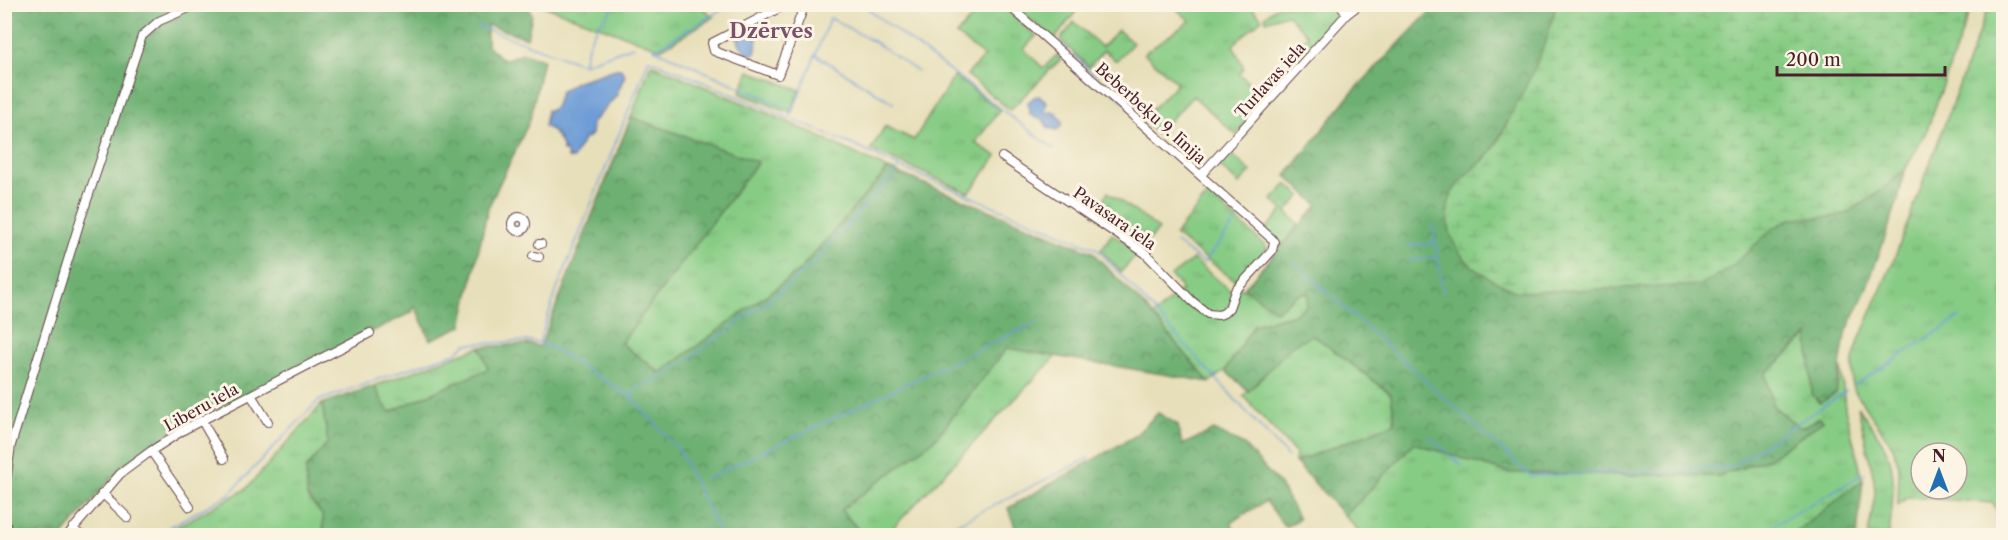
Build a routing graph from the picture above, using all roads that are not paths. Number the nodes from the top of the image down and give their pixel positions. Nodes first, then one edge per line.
1 (198, 4) edge
2 (787, 4) edge
3 (805, 4) edge
4 (1007, 4) edge
5 (1340, 4) edge
6 (1360, 4) edge
7 (1347, 14) junction
8 (1002, 157) dead end
9 (1200, 176) junction
10 (1274, 245) joint
11 (370, 333) dead end
12 (251, 395) junction
13 (202, 421) junction
14 (268, 422) dead end
15 (151, 451) junction
16 (224, 459) dead end
17 (102, 493) junction
18 (4, 496) edge
19 (190, 507) dead end
20 (4, 518) edge
21 (128, 518) dead end
22 (73, 528) junction
23 (9, 536) edge
24 (67, 536) edge
25 (81, 536) edge

1 - 18 street
2 - 3 street
4 - 9 street, Beberbeķu 9. līnija
5 - 7 street
6 - 7 street, Turlavas iela
7 - 9 street, Turlavas iela
8 - 10 street, Pavasara iela
9 - 10 street, Beberbeķu 9. līnija
11 - 12 street, Liberu iela
12 - 13 street, Liberu iela
12 - 14 street
13 - 15 street, Liberu iela
13 - 16 street
15 - 17 street, Liberu iela
15 - 19 street
17 - 21 street
17 - 22 street, Liberu iela
20 - 23 street
22 - 24 street, Liberu iela
22 - 25 street

